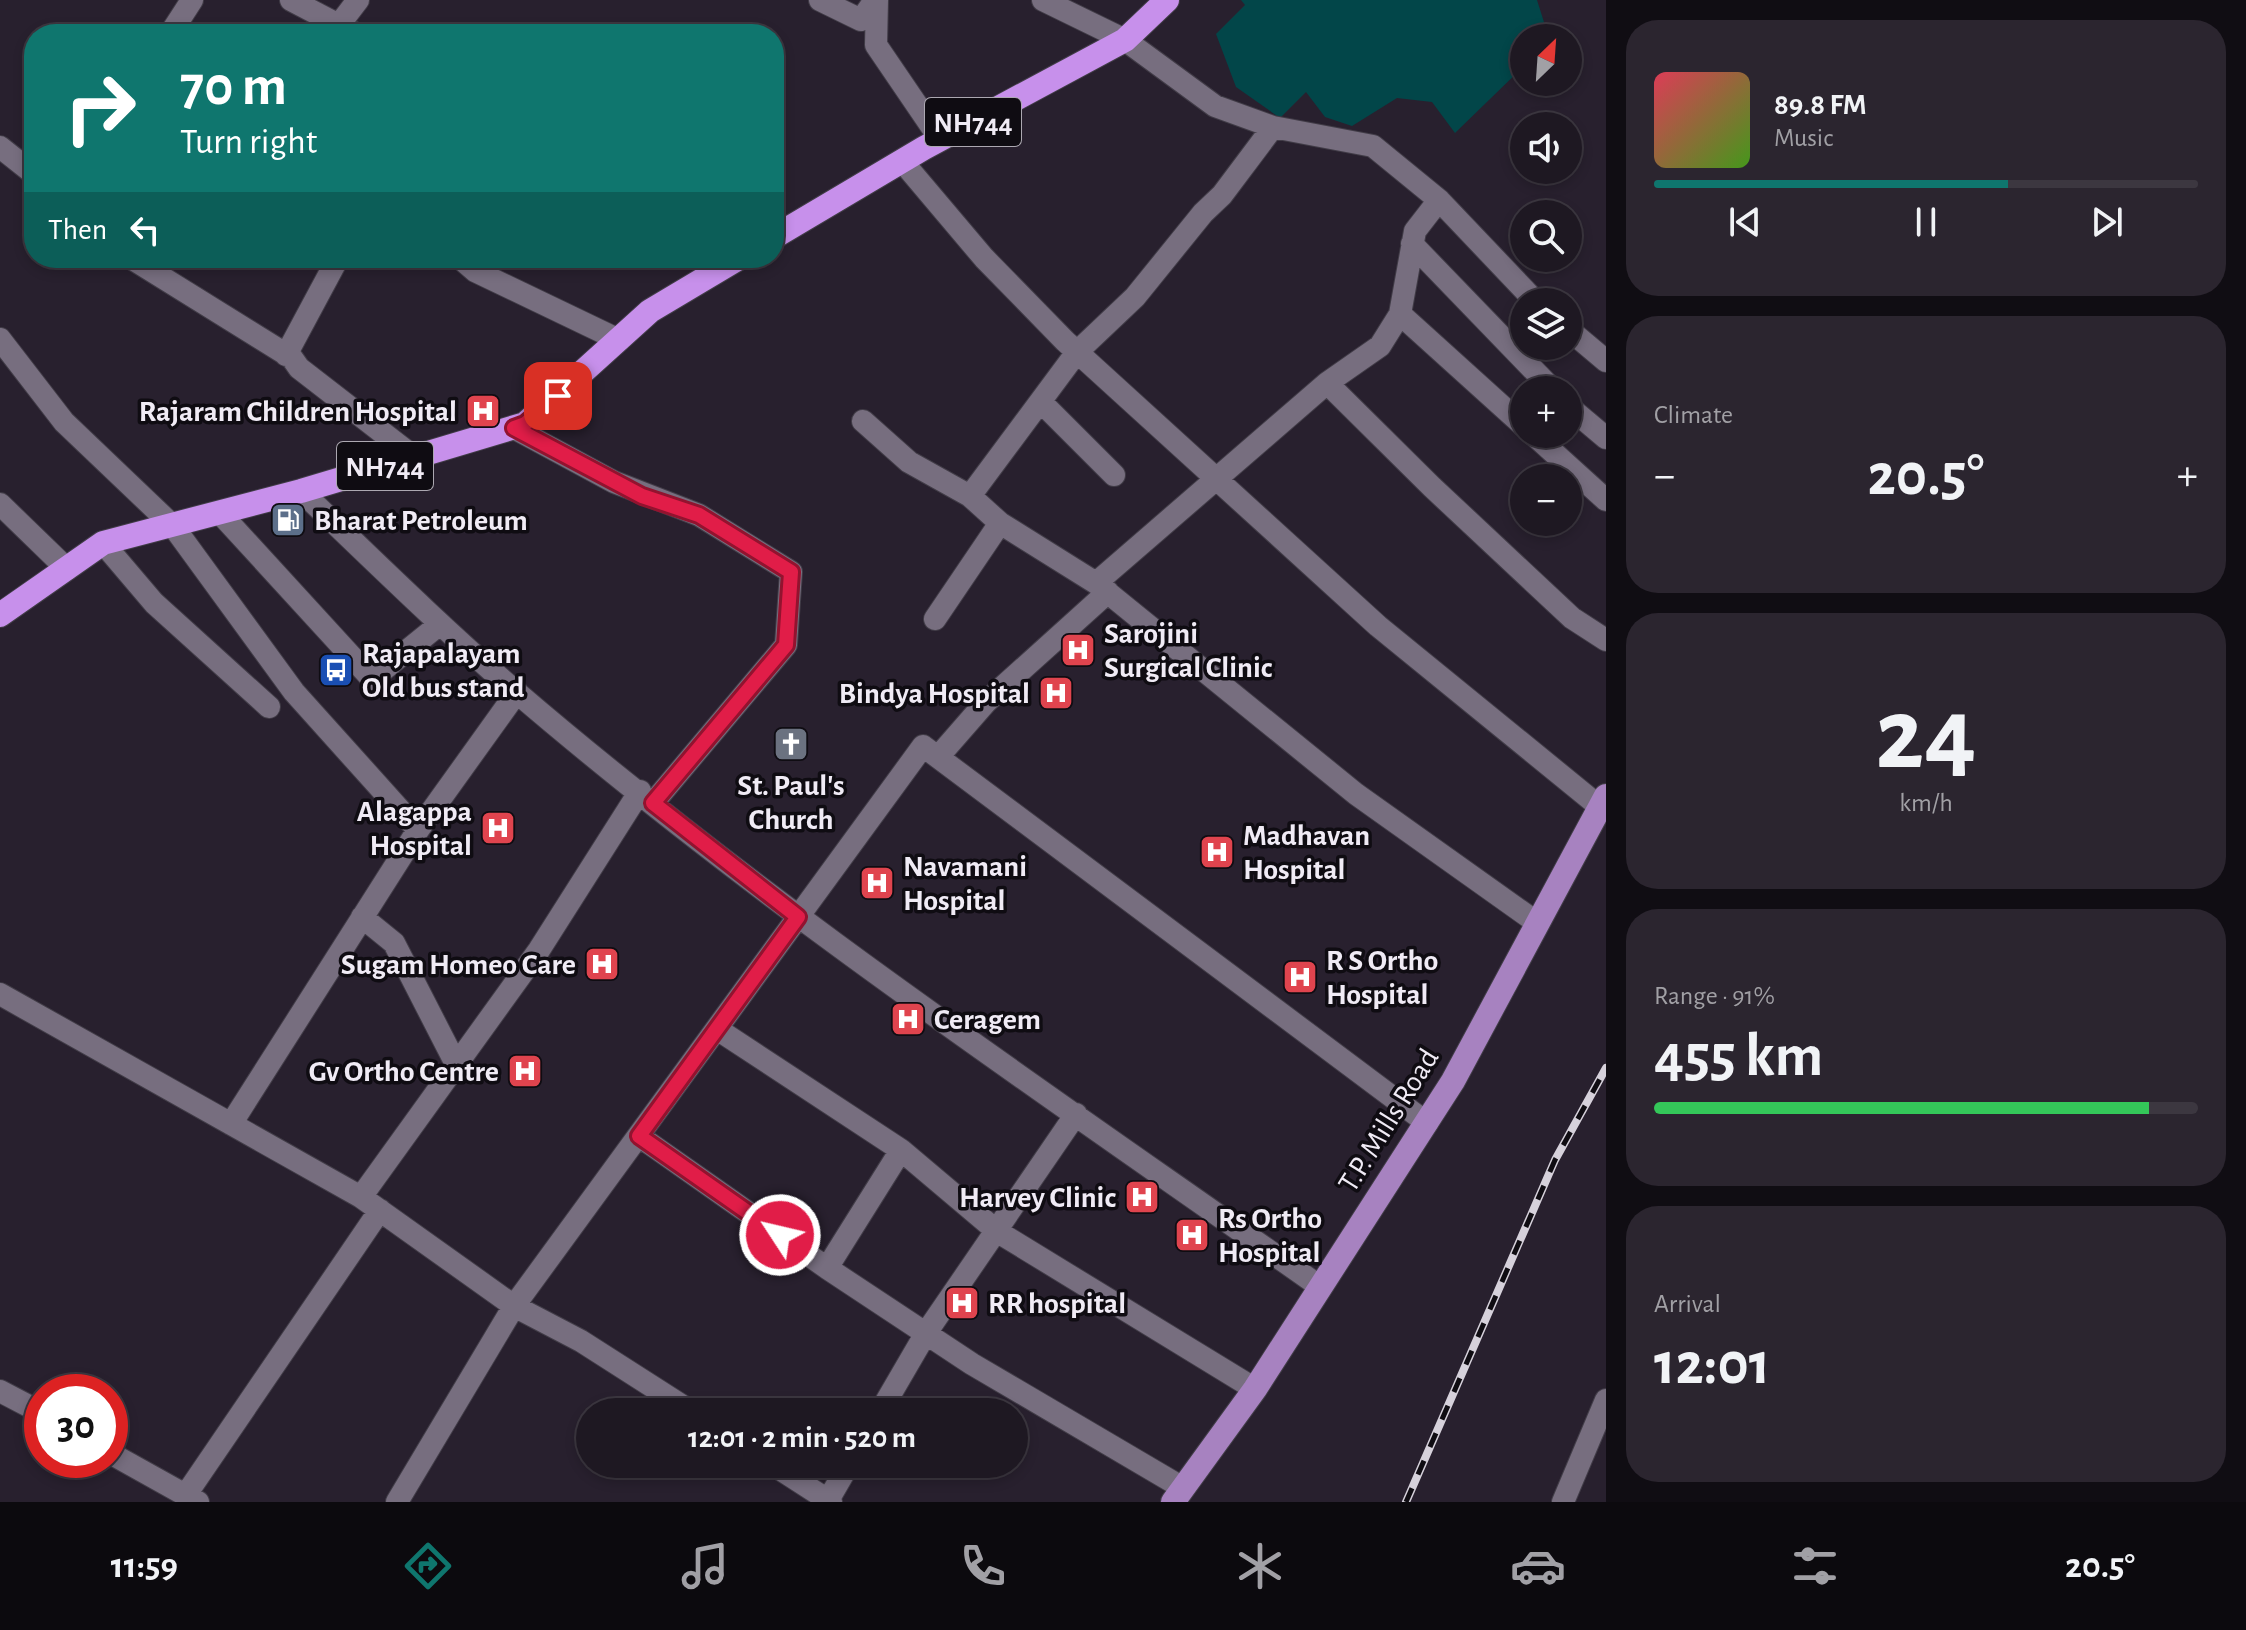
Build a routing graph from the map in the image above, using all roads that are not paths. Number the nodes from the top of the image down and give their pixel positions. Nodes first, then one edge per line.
1 (192, 0) edge
2 (291, 0) edge
3 (358, 0) edge
4 (820, 0) edge
5 (876, 0) edge
6 (1043, 0) edge
7 (1167, 0) edge
8 (176, 24) edge
9 (330, 24) edge
10 (346, 24) edge
11 (1125, 40) junction
12 (1273, 127) junction
13 (940, 139) junction
14 (0, 147) edge
15 (902, 161) junction
16 (24, 166) edge
17 (1439, 200) junction
18 (784, 231) edge
19 (1412, 244) junction
20 (147, 268) edge
21 (333, 268) edge
22 (472, 268) edge
23 (722, 268) edge
24 (1523, 288) edge
25 (1400, 314) junction
26 (0, 339) edge
27 (619, 340) junction
28 (1582, 341) edge
29 (1077, 352) junction
30 (286, 355) junction
31 (1606, 361) edge
32 (1539, 376) edge
33 (1327, 383) junction
34 (1042, 403) junction
35 (1510, 413) edge
36 (1582, 418) edge
37 (863, 421) dead end
38 (514, 428) junction
39 (1606, 438) edge
40 (1548, 448) edge
41 (414, 457) junction
42 (1114, 475) dead end
43 (1216, 476) junction
44 (301, 491) junction
45 (970, 496) junction
46 (1606, 500) edge
47 (0, 504) edge
48 (220, 513) junction
49 (1000, 523) junction
50 (173, 526) junction
51 (103, 543) junction
52 (67, 569) junction
53 (1102, 587) junction
54 (0, 615) edge
55 (935, 619) dead end
56 (440, 624) junction
57 (1606, 640) edge
58 (517, 692) junction
59 (269, 707) dead end
60 (938, 757) junction
61 (646, 797) junction
62 (1603, 802) edge
63 (418, 830) junction
64 (362, 917) junction
65 (798, 917) junction
66 (1536, 922) junction
67 (0, 994) edge
68 (717, 1029) junction
69 (455, 1062) junction
70 (1076, 1114) junction
71 (1427, 1123) junction
72 (231, 1124) junction
73 (639, 1136) junction
74 (901, 1150) junction
75 (361, 1197) junction
76 (380, 1210) junction
77 (998, 1232) junction
78 (827, 1268) junction
79 (1319, 1286) junction
80 (514, 1306) junction
81 (926, 1333) junction
82 (1255, 1389) junction
83 (0, 1391) edge
84 (670, 1398) edge
85 (888, 1398) edge
86 (1606, 1400) edge
87 (24, 1404) edge
88 (128, 1463) edge
89 (794, 1478) edge
90 (841, 1478) edge
91 (1178, 1495) edge
92 (192, 1499) edge
93 (829, 1501) edge
94 (397, 1502) edge
95 (1563, 1502) edge

1 - 8 street
2 - 9 street
3 - 10 street
4 - 5 street
5 - 13 street
6 - 11 street
7 - 11 highway, NH744
11 - 12 street
11 - 13 highway, NH744
12 - 17 street
12 - 29 street
13 - 15 highway, NH744
14 - 16 street
15 - 18 highway, NH744
15 - 29 street
17 - 19 street
17 - 24 street
19 - 25 street
19 - 32 street
20 - 30 street
21 - 30 street
22 - 27 street
23 - 27 highway, NH744
25 - 33 street
25 - 35 street
26 - 50 street
27 - 38 highway, NH744
28 - 31 street
29 - 34 street
29 - 43 street
30 - 41 street
33 - 43 street
33 - 57 street
34 - 42 street
34 - 45 street
36 - 39 street
37 - 45 street
38 - 41 highway, NH744
38 - 61 street
40 - 46 street
41 - 44 highway, NH744
43 - 53 street
43 - 62 street
44 - 48 highway, NH744
44 - 56 street
45 - 49 street
47 - 52 street
48 - 50 highway, NH744
48 - 56 street
49 - 53 street
49 - 55 street
50 - 51 highway, NH744
50 - 63 street
51 - 52 highway, NH744
51 - 59 street
52 - 54 highway, NH744
53 - 60 street
53 - 66 street
56 - 58 street
58 - 61 street
58 - 63 street
60 - 65 street
60 - 71 street
61 - 65 street
61 - 69 street
62 - 66 main road, T.P. Mills Road
63 - 64 street
64 - 69 street
64 - 72 street
65 - 68 street
65 - 70 street
66 - 71 main road, T.P. Mills Road
67 - 72 street
68 - 73 street
68 - 74 street
69 - 75 street
70 - 77 street
70 - 79 street
71 - 79 main road, T.P. Mills Road
72 - 75 street
73 - 78 street
73 - 80 street
74 - 77 street
74 - 78 street
75 - 76 street
76 - 80 street
76 - 92 street
77 - 81 street
77 - 82 street
78 - 81 street
79 - 82 main road, T.P. Mills Road
80 - 84 street
80 - 94 street
81 - 85 street
81 - 91 street
82 - 91 main road, T.P. Mills Road
83 - 87 street
86 - 95 street
88 - 92 street
89 - 93 street
90 - 93 street

